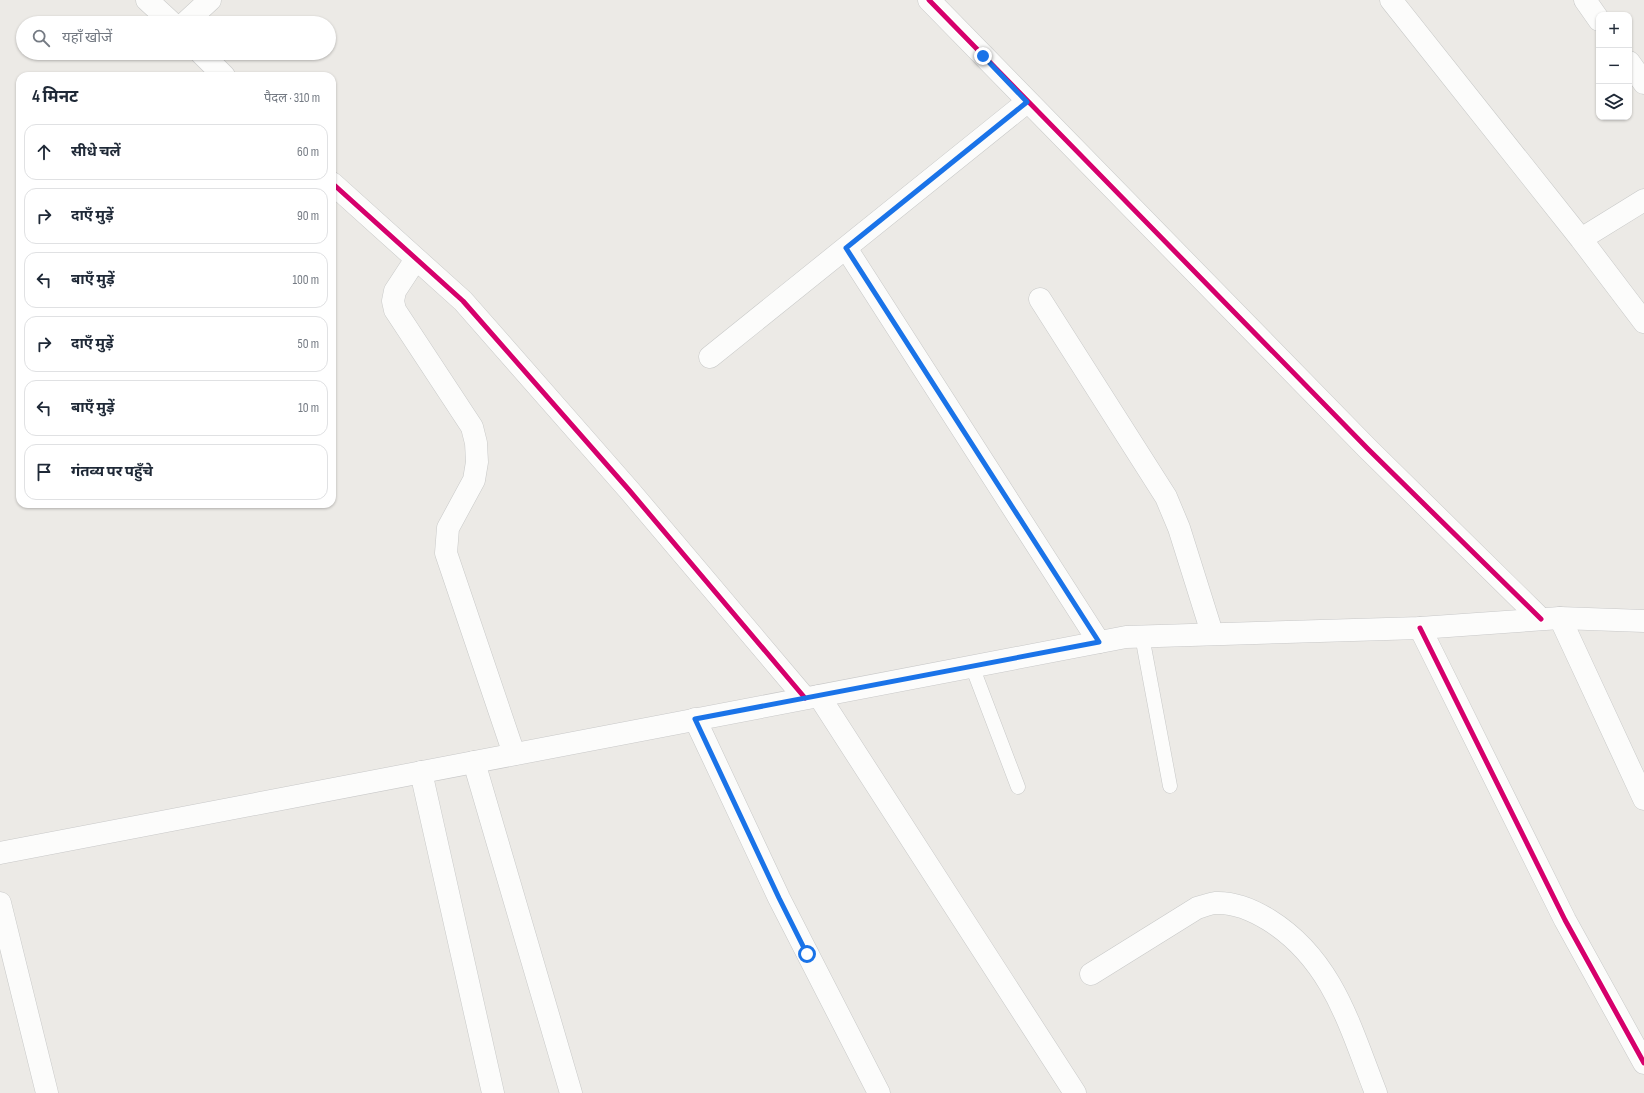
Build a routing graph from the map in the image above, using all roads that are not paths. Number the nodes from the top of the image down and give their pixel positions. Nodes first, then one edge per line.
1 (148, 0) edge
2 (210, 0) edge
3 (929, 0) edge
4 (1391, 0) edge
5 (1585, 0) edge
6 (165, 16) edge
7 (193, 16) edge
8 (1596, 16) edge
9 (208, 60) edge
10 (1632, 66) edge
11 (220, 72) edge
12 (1644, 83) edge
13 (1027, 102) junction
14 (336, 187) edge
15 (1644, 200) edge
16 (1581, 238) junction
17 (846, 248) junction
18 (416, 259) junction
19 (1040, 299) dead end
20 (1644, 322) edge
21 (710, 358) dead end
22 (1550, 618) junction
23 (1644, 621) edge
24 (1420, 628) junction
25 (1212, 633) junction
26 (1142, 636) junction
27 (1099, 642) junction
28 (972, 666) junction
29 (812, 697) junction
30 (695, 719) junction
31 (514, 754) junction
32 (474, 762) junction
33 (421, 772) junction
34 (1170, 786) dead end
35 (1018, 787) dead end
36 (1644, 799) edge
37 (0, 853) edge
38 (0, 903) edge
39 (1091, 974) dead end
40 (1644, 1063) edge
41 (47, 1093) edge
42 (493, 1093) edge
43 (571, 1093) edge
44 (879, 1093) edge
45 (1075, 1093) edge
46 (1376, 1093) edge

1 - 6 street
2 - 7 street
3 - 13 street
4 - 16 street
5 - 8 street
9 - 11 street
10 - 12 street
13 - 17 street
13 - 22 street
14 - 18 street
15 - 16 street
16 - 20 street
17 - 21 street
17 - 27 street
18 - 29 street
18 - 31 street
19 - 25 street
22 - 23 street
22 - 24 street
22 - 36 street
24 - 25 street
24 - 40 street
25 - 26 street
26 - 27 street
26 - 34 lane
27 - 28 street
28 - 29 street
28 - 35 lane
29 - 30 street
29 - 45 street
30 - 31 street
30 - 44 street
31 - 32 street
32 - 33 street
32 - 43 street
33 - 37 street
33 - 42 street
38 - 41 street
39 - 46 street

